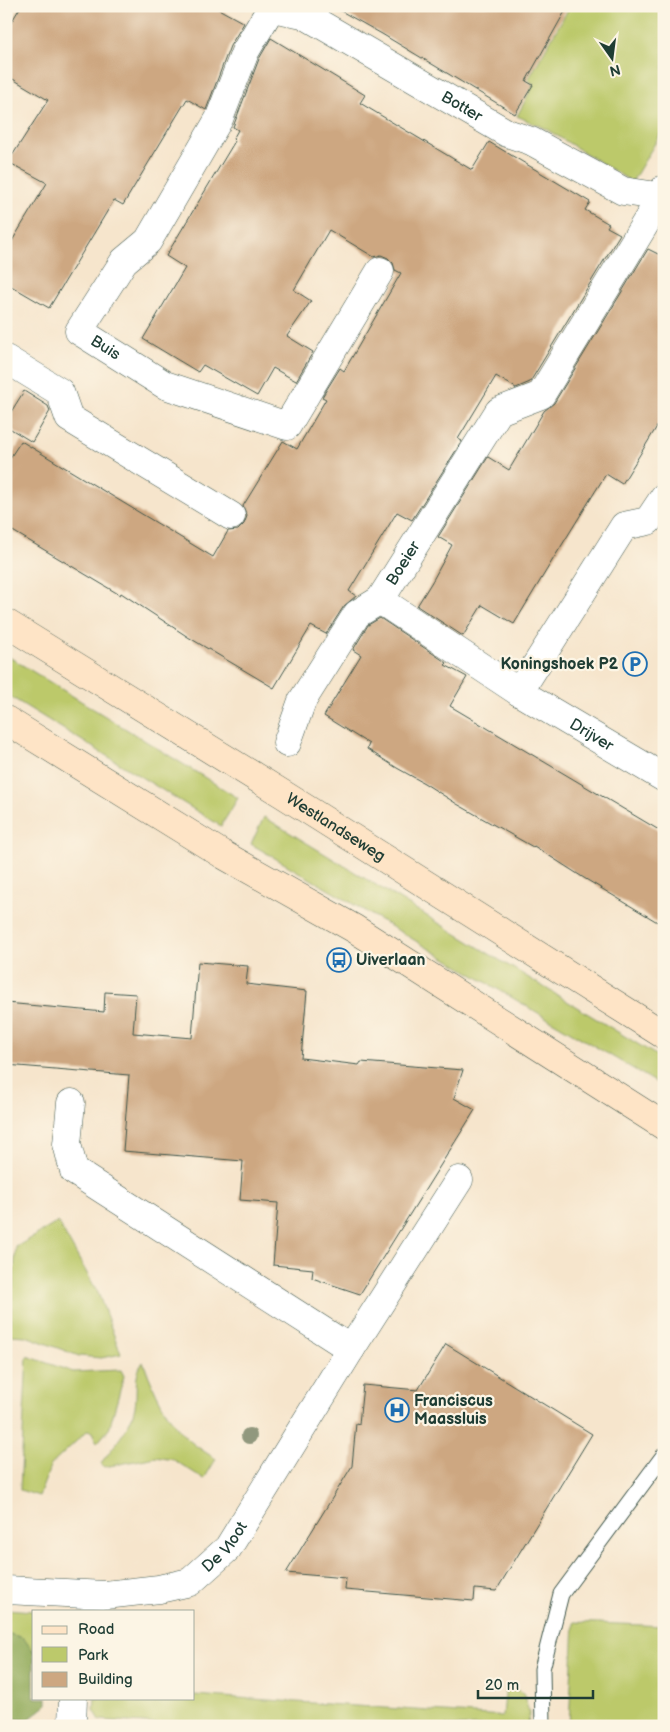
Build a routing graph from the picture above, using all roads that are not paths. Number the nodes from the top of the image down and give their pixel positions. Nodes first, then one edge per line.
1 (269, 7) edge
2 (663, 194) edge
3 (380, 272) dead end
4 (6, 359) edge
5 (664, 497) edge
6 (231, 516) dead end
7 (380, 600) junction
8 (6, 623) edge
9 (519, 692) junction
10 (6, 720) edge
11 (287, 743) dead end
12 (664, 778) edge
13 (664, 1035) edge
14 (71, 1103) dead end
15 (664, 1126) edge
16 (459, 1180) dead end
17 (351, 1349) junction
18 (664, 1455) edge
19 (6, 1590) edge
20 (79, 1602) edge
21 (73, 1700) edge
22 (72, 1726) edge
23 (543, 1726) edge

1 - 2 street, Botter
1 - 3 street, Buis
2 - 7 street, Boeier
4 - 6 street
5 - 9 street
7 - 9 street, Boeier
7 - 11 street
8 - 13 main road, Westlandseweg
9 - 12 street, Drijver
10 - 15 main road
14 - 17 street
16 - 17 street, De Vloot
17 - 20 street, De Vloot
18 - 23 lane
19 - 20 street, De Vloot
21 - 22 street

